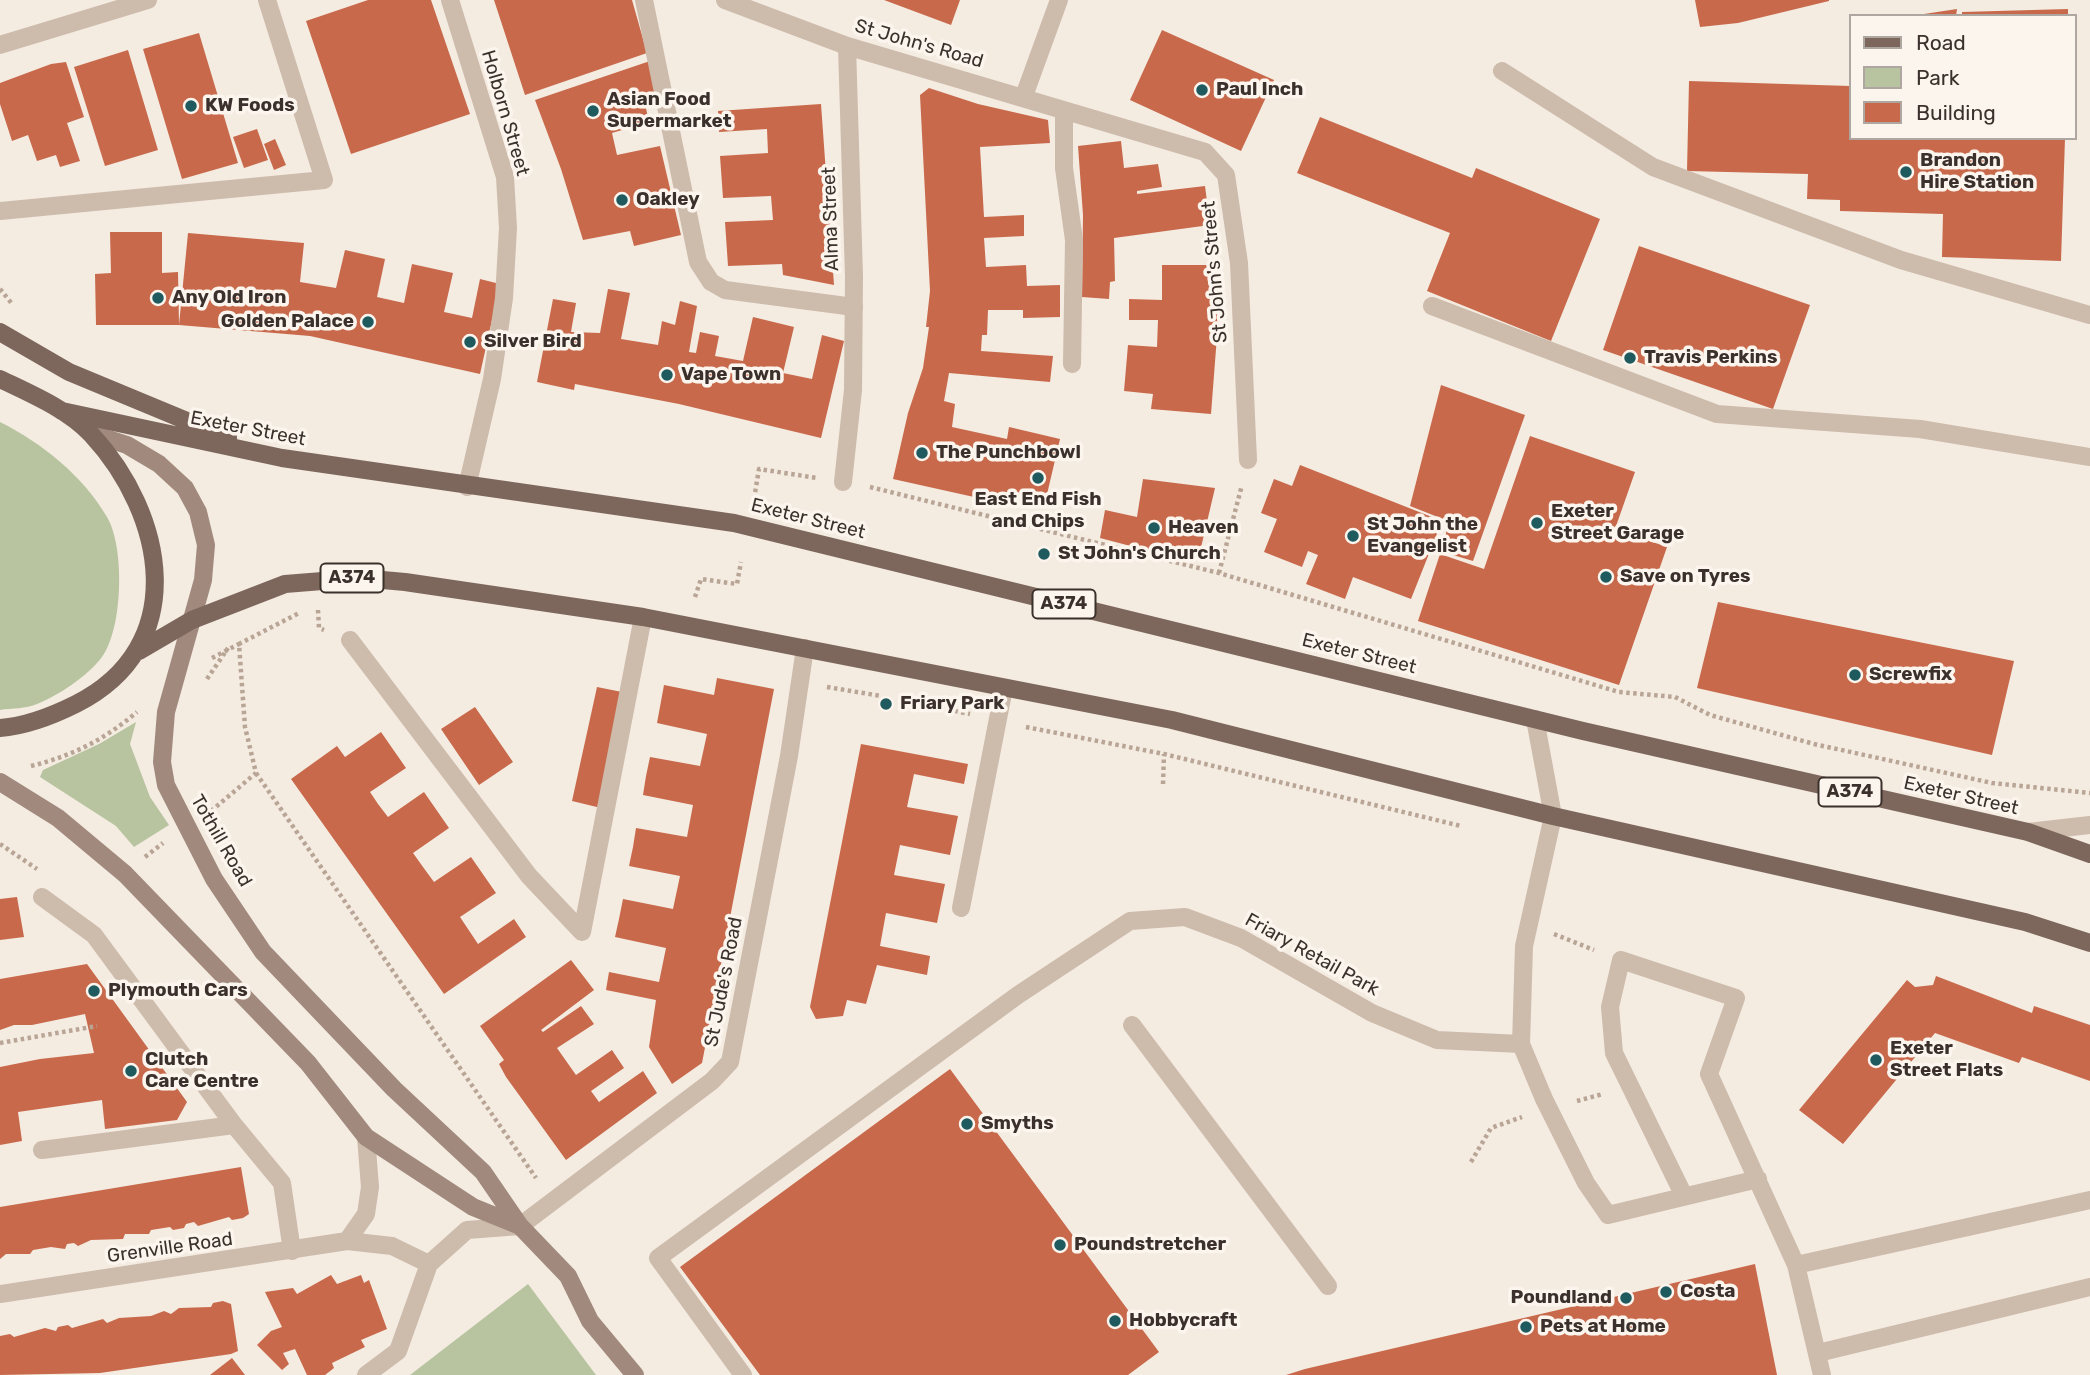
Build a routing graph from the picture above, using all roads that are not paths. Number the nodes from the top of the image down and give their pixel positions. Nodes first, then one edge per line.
1 (148, 0) edge
2 (267, 0) edge
3 (450, 0) edge
4 (644, 0) edge
5 (725, 0) edge
6 (1059, 0) edge
7 (0, 44) edge
8 (847, 46) junction
9 (1502, 71) dead end
10 (1024, 96) junction
11 (1064, 113) junction
12 (0, 211) edge
13 (1432, 306) dead end
14 (854, 307) junction
15 (2090, 315) edge
16 (0, 332) edge
17 (1072, 364) dead end
18 (0, 379) edge
19 (62, 411) junction
20 (90, 433) junction
21 (2090, 457) edge
22 (282, 458) junction
23 (1248, 460) road end
24 (843, 482) road end
25 (467, 487) junction
26 (643, 617) junction
27 (192, 620) junction
28 (350, 640) dead end
29 (805, 648) junction
30 (139, 651) junction
31 (1004, 688) junction
32 (1535, 719) junction
33 (0, 728) edge
34 (0, 782) edge
35 (1553, 816) junction
36 (2090, 825) edge
37 (2028, 832) junction
38 (2090, 854) edge
39 (42, 897) dead end
40 (961, 908) dead end
41 (2090, 943) edge
42 (1132, 1025) dead end
43 (1521, 1044) junction
44 (234, 1125) junction
45 (366, 1138) junction
46 (42, 1150) dead end
47 (1758, 1180) junction
48 (1684, 1196) junction
49 (2090, 1200) edge
50 (520, 1226) junction
51 (347, 1241) junction
52 (292, 1251) junction
53 (429, 1264) junction
54 (1796, 1265) junction
55 (1328, 1286) dead end
56 (2090, 1287) edge
57 (0, 1294) edge
58 (1818, 1353) junction
59 (366, 1375) edge
60 (635, 1375) edge
61 (743, 1375) edge
62 (1822, 1375) edge

1 - 7 street
2 - 12 street
3 - 25 street, Holborn Street
4 - 14 street
5 - 8 street, St John's Road
6 - 10 street
8 - 10 street, St John's Road
8 - 14 street, Alma Street
9 - 15 street
10 - 11 street, St John's Street
11 - 17 street
11 - 23 street, St John's Street
13 - 21 street
14 - 24 street, Alma Street
16 - 22 main road, A374
18 - 19 main road
19 - 20 main road
19 - 22 main road, Exeter Street / A374
20 - 27 main road, Tothill Road
20 - 30 main road
22 - 25 main road, Exeter Street / A374
25 - 32 main road, Exeter Street / A374
26 - 27 main road, A374
26 - 28 street
26 - 29 main road, A374
27 - 30 main road, A374
27 - 50 main road, Tothill Road
29 - 31 main road, A374
29 - 50 street, St Jude's Road
30 - 33 main road
31 - 35 main road, A374
31 - 40 street
32 - 35 street
32 - 37 main road, Exeter Street / A374
34 - 45 main road, Tothill Road
35 - 41 main road, A374
35 - 43 street
36 - 37 street
37 - 38 main road, Exeter Street / A374
39 - 44 street
42 - 55 street
43 - 48 street
43 - 61 street, Friary Retail Park
44 - 46 street
44 - 52 street
45 - 50 main road, Tothill Road
45 - 51 street
47 - 48 street
47 - 48 street
47 - 54 street
49 - 54 street
50 - 53 street
50 - 60 main road, Tothill Road
51 - 52 street, Grenville Road
51 - 53 street, Grenville Road
52 - 57 street, Grenville Road
53 - 59 street
54 - 58 street
56 - 58 street
58 - 62 street

